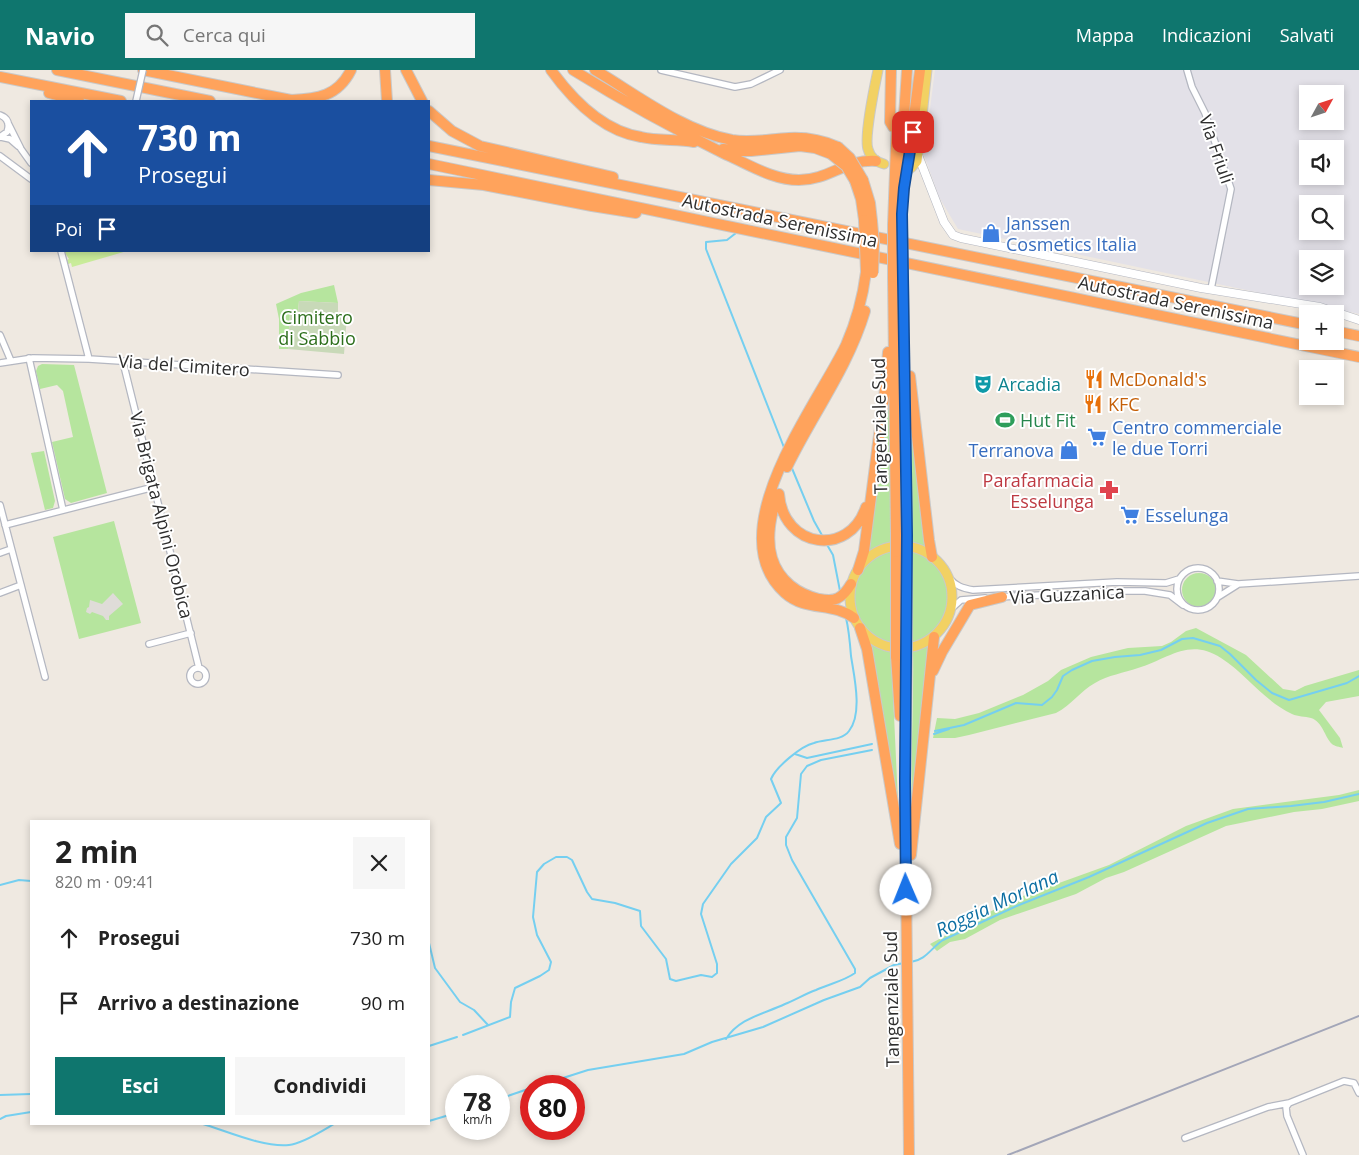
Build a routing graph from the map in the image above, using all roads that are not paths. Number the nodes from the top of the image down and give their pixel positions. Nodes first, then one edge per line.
1 (57, 70) edge
2 (143, 70) edge
3 (351, 70) edge
4 (386, 70) edge
5 (406, 70) edge
6 (551, 70) edge
7 (573, 70) edge
8 (595, 70) edge
9 (661, 70) edge
10 (780, 70) edge
11 (878, 70) edge
12 (891, 70) edge
13 (900, 70) edge
14 (907, 70) edge
15 (920, 70) edge
16 (927, 70) edge
17 (1187, 70) edge
18 (0, 78) edge
19 (76, 100) edge
20 (116, 100) edge
21 (136, 100) edge
22 (205, 100) edge
23 (386, 100) edge
24 (421, 100) edge
25 (430, 112) edge
26 (0, 115) edge
27 (8, 121) junction
28 (896, 133) junction
29 (0, 137) edge
30 (706, 145) junction
31 (430, 146) edge
32 (20, 147) junction
33 (834, 150) junction
34 (918, 155) junction
35 (0, 156) edge
36 (30, 162) edge
37 (880, 163) joint
38 (430, 164) edge
39 (911, 168) joint
40 (925, 176) junction
41 (30, 178) edge
42 (430, 180) edge
43 (671, 195) junction
44 (902, 214) junction
45 (692, 218) junction
46 (898, 226) junction
47 (61, 252) edge
48 (869, 272) junction
49 (898, 278) junction
50 (1211, 289) junction
51 (903, 316) junction
52 (1359, 320) edge
53 (894, 322) junction
54 (1299, 323) edge
55 (1344, 333) edge
56 (0, 335) edge
57 (1359, 336) edge
58 (1359, 357) edge
59 (29, 358) junction
60 (89, 359) junction
61 (10, 361) junction
62 (123, 362) junction
63 (0, 363) edge
64 (338, 375) dead end
65 (154, 487) junction
66 (779, 488) junction
67 (871, 495) junction
68 (0, 505) edge
69 (63, 510) junction
70 (5, 525) junction
71 (11, 549) junction
72 (0, 553) edge
73 (932, 557) junction
74 (858, 570) junction
75 (1359, 576) edge
76 (948, 578) junction
77 (1179, 579) junction
78 (1217, 581) junction
79 (851, 584) junction
80 (1238, 584) junction
81 (21, 585) junction
82 (0, 593) edge
83 (1002, 597) junction
84 (1218, 597) junction
85 (1183, 605) junction
86 (951, 609) junction
87 (854, 618) junction
88 (860, 628) junction
89 (191, 633) junction
90 (934, 636) junction
91 (148, 644) dead end
92 (199, 668) dead end
93 (45, 678) dead end
94 (929, 678) junction
95 (905, 782) junction
96 (905, 870) junction
97 (1359, 1093) edge
98 (1289, 1103) junction
99 (1185, 1138) dead end
100 (909, 1155) edge
101 (1303, 1155) edge

1 - 22 highway
2 - 3 highway
2 - 21 street, bridge
4 - 23 highway
5 - 24 highway
6 - 30 highway
7 - 30 highway
8 - 33 highway
9 - 10 street
11 - 37 main road
12 - 28 highway
13 - 28 highway, Tangenziale Sud
14 - 44 highway, Tangenziale Sud
15 - 44 highway
16 - 34 main road
17 - 50 street, Via Friuli
18 - 19 highway
18 - 20 highway
25 - 43 highway
26 - 27 street
27 - 29 street
27 - 32 street
28 - 46 highway, Tangenziale Sud
29 - 32 street
30 - 33 highway
30 - 37 highway
31 - 43 highway, Autostrada Serenissima
32 - 36 street
33 - 48 highway, bridge
34 - 39 main road
34 - 40 street
35 - 41 street
38 - 45 highway, Autostrada Serenissima
39 - 40 street
40 - 50 street
42 - 45 highway
43 - 54 highway, Autostrada Serenissima
44 - 46 highway, Tangenziale Sud
45 - 58 highway, Autostrada Serenissima
46 - 49 highway, Tangenziale Sud, bridge
47 - 60 street
48 - 66 highway
48 - 87 highway
49 - 51 highway, Tangenziale Sud
49 - 53 highway, Tangenziale Sud
50 - 52 street
51 - 73 highway
51 - 95 highway, Tangenziale Sud, bridge
53 - 67 highway
53 - 95 highway, Tangenziale Sud, bridge
55 - 57 highway
56 - 61 street
59 - 60 street, Via del Cimitero
59 - 61 street, Via del Cimitero
59 - 69 street
60 - 62 street, Via del Cimitero
61 - 63 street, Via del Cimitero
62 - 64 street, Via del Cimitero
62 - 65 street, Via Brigata Alpini Orobica
65 - 69 street
65 - 89 street, Via Brigata Alpini Orobica
66 - 67 highway
66 - 79 highway
67 - 74 highway
68 - 70 street
69 - 70 street
70 - 71 street
71 - 72 street
71 - 81 street
73 - 74 main road
73 - 76 main road
74 - 79 main road
75 - 80 street, Via Guzzanica
76 - 77 street, Via Guzzanica
76 - 86 main road
77 - 78 street, Via Guzzanica
77 - 85 street
78 - 80 street, Via Guzzanica
78 - 84 street
79 - 87 main road
80 - 84 street, Via Guzzanica
81 - 82 street
81 - 93 street
83 - 85 street, Via Guzzanica
83 - 86 street, Via Guzzanica
83 - 94 highway
84 - 85 street, Via Guzzanica
86 - 90 main road
87 - 88 main road
88 - 90 main road
88 - 96 highway
89 - 91 street
89 - 92 street, Via Brigata Alpini Orobica
90 - 94 highway
94 - 96 highway
95 - 96 highway, Tangenziale Sud
96 - 100 highway, Tangenziale Sud
97 - 98 street
98 - 99 street
98 - 101 street

